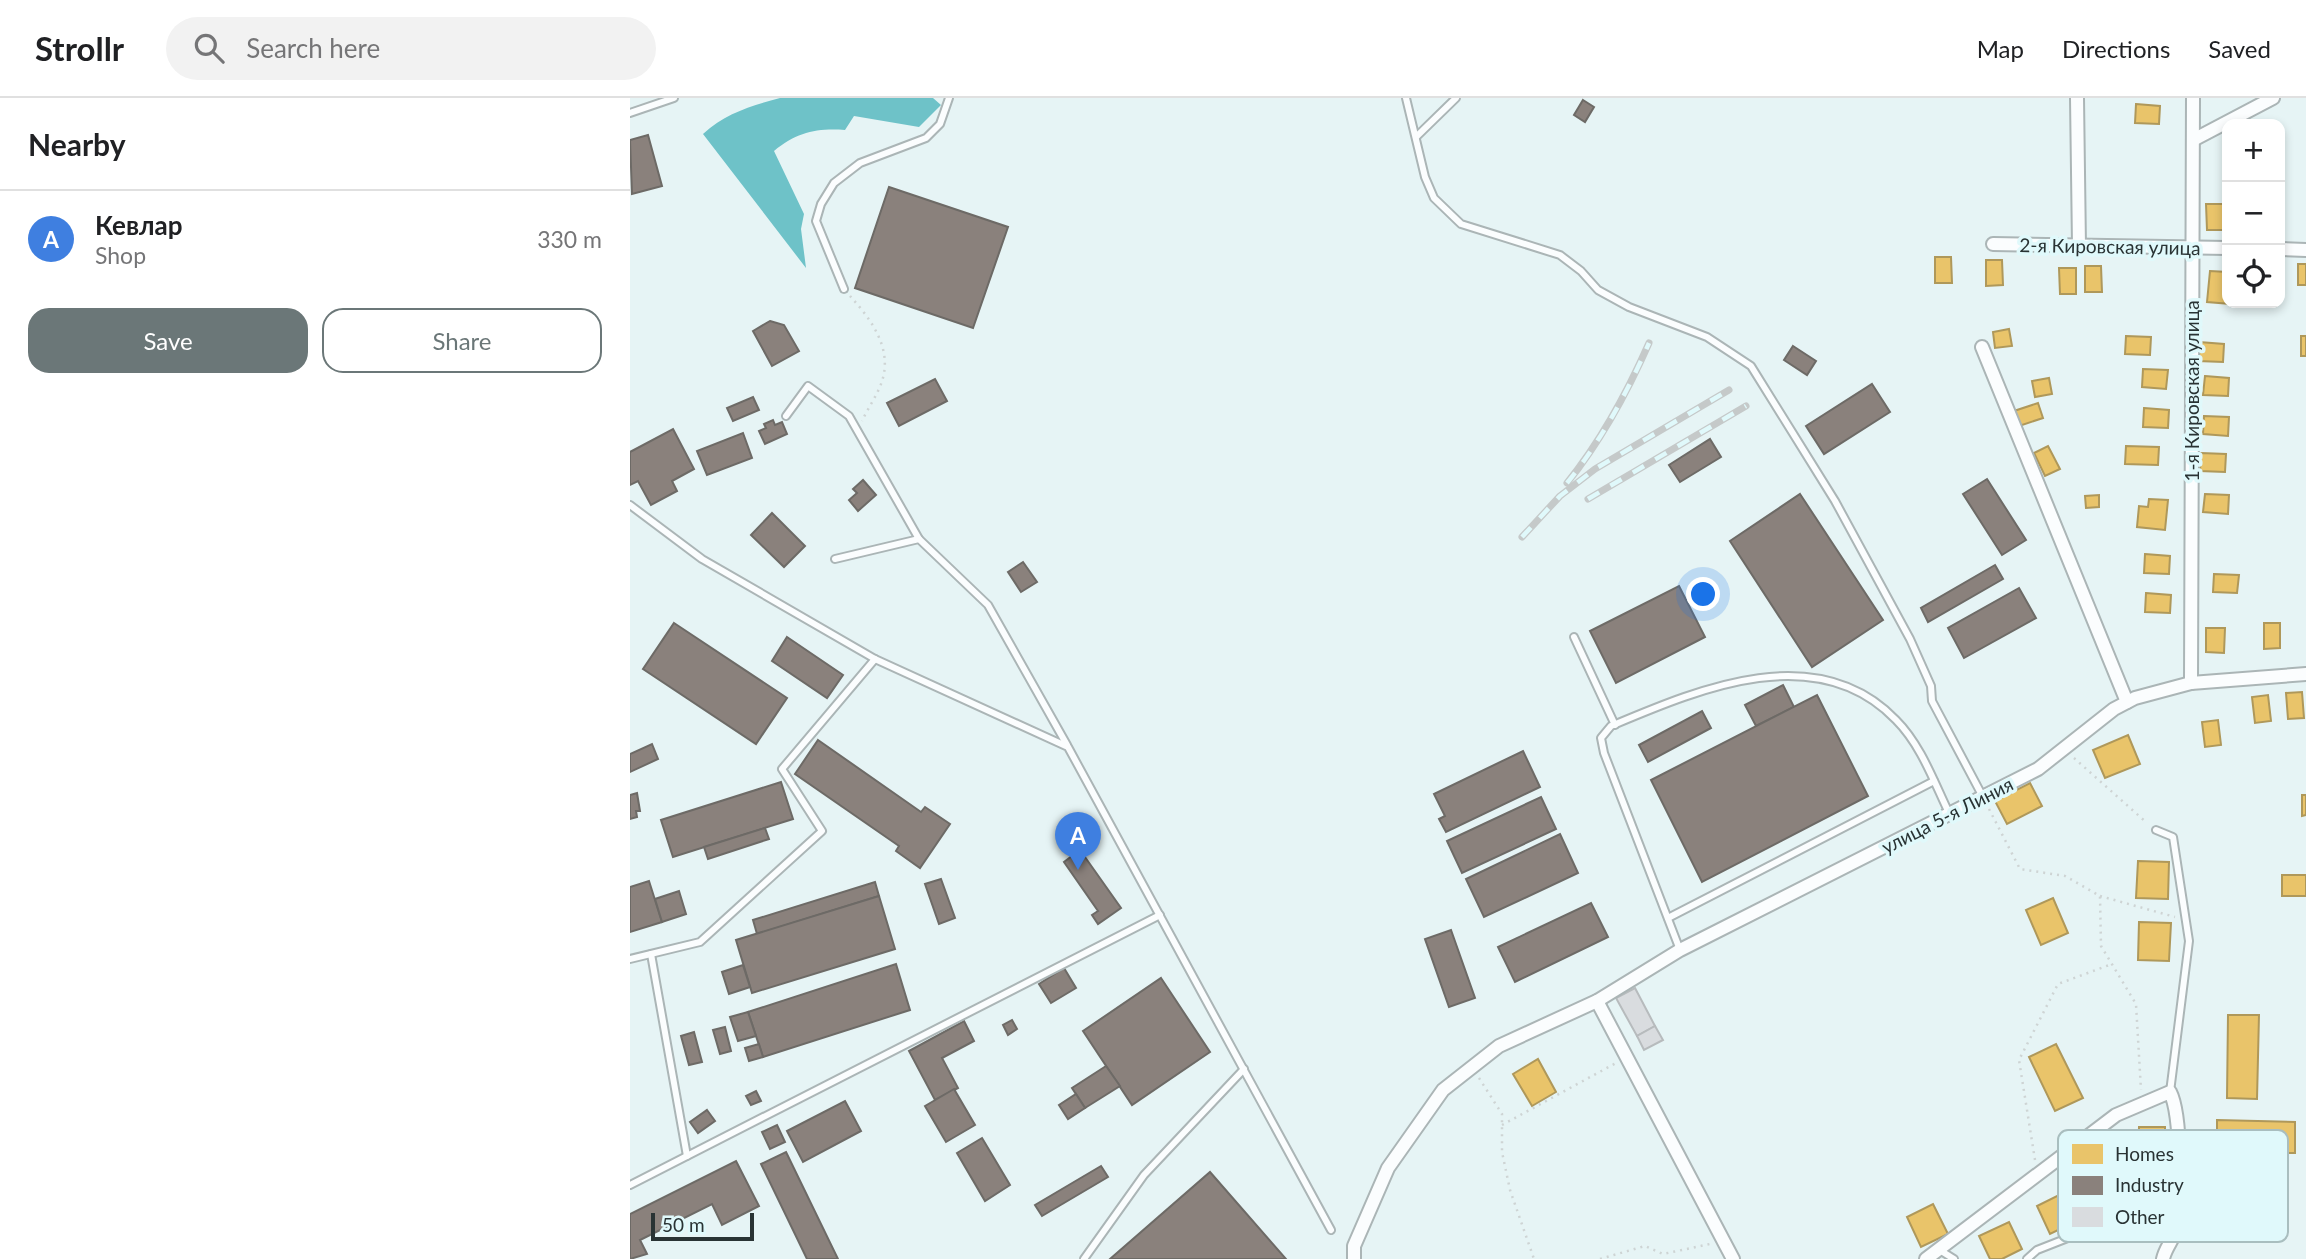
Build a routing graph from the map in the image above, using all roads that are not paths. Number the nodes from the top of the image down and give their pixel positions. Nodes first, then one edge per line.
1 (674, 98) edge
2 (949, 98) edge
3 (1406, 98) edge
4 (1455, 98) edge
5 (2077, 98) edge
6 (2193, 98) edge
7 (2273, 98) edge
8 (630, 113) edge
9 (1416, 136) junction
10 (2193, 140) junction
11 (1993, 244) dead end
12 (2080, 246) junction
13 (2191, 247) junction
14 (2222, 248) edge
15 (2285, 249) edge
16 (2306, 250) edge
17 (844, 289) road end
18 (1982, 347) dead end
19 (786, 416) dead end
20 (630, 505) edge
21 (919, 539) junction
22 (835, 559) dead end
23 (1574, 637) dead end
24 (875, 659) junction
25 (2306, 674) edge
26 (2191, 684) junction
27 (2127, 702) junction
28 (1615, 725) junction
29 (1068, 747) junction
30 (1934, 781) junction
31 (1983, 797) junction
32 (1950, 813) junction
33 (2155, 830) road end
34 (1160, 915) junction
35 (1668, 918) junction
36 (1680, 950) junction
37 (651, 954) junction
38 (630, 959) edge
39 (1597, 1001) junction
40 (1244, 1069) junction
41 (2170, 1092) junction
42 (2096, 1130) edge
43 (2178, 1130) edge
44 (687, 1156) junction
45 (2058, 1159) edge
46 (630, 1185) edge
47 (1331, 1230) dead end
48 (2058, 1242) edge
49 (2171, 1242) edge
50 (1938, 1249) junction
51 (1084, 1259) edge
52 (1354, 1259) edge
53 (1733, 1259) edge
54 (1926, 1259) edge
55 (1954, 1259) edge
56 (2027, 1259) edge
57 (2163, 1259) edge

1 - 8 lane
2 - 17 lane
3 - 9 lane
4 - 9 lane
5 - 12 street
6 - 10 street, 1-я Кировская улица
7 - 10 street
9 - 31 lane
10 - 13 street, 1-я Кировская улица
11 - 12 street, 2-я Кировская улица
12 - 13 street, 2-я Кировская улица
13 - 14 street, 2-я Кировская улица
13 - 26 street, 1-я Кировская улица
15 - 16 street
18 - 27 street
19 - 21 lane
20 - 24 lane
21 - 22 lane
21 - 29 lane
23 - 28 lane
24 - 29 lane
24 - 37 lane
25 - 26 street, улица 5-я Линия
26 - 27 street, улица 5-я Линия
27 - 31 street, улица 5-я Линия
28 - 30 lane
28 - 35 lane
29 - 34 lane
30 - 32 lane
30 - 35 lane
31 - 32 street, улица 5-я Линия
32 - 36 street, улица 5-я Линия
33 - 41 lane
34 - 40 lane
34 - 44 lane
35 - 36 lane
36 - 39 street, улица 5-я Линия
37 - 38 lane
37 - 44 lane
39 - 52 street, улица 5-я Линия
39 - 53 street
40 - 47 lane
40 - 51 lane
41 - 42 street
41 - 43 street
44 - 46 lane
45 - 50 street
48 - 56 lane
49 - 57 street
50 - 54 street
50 - 55 lane

